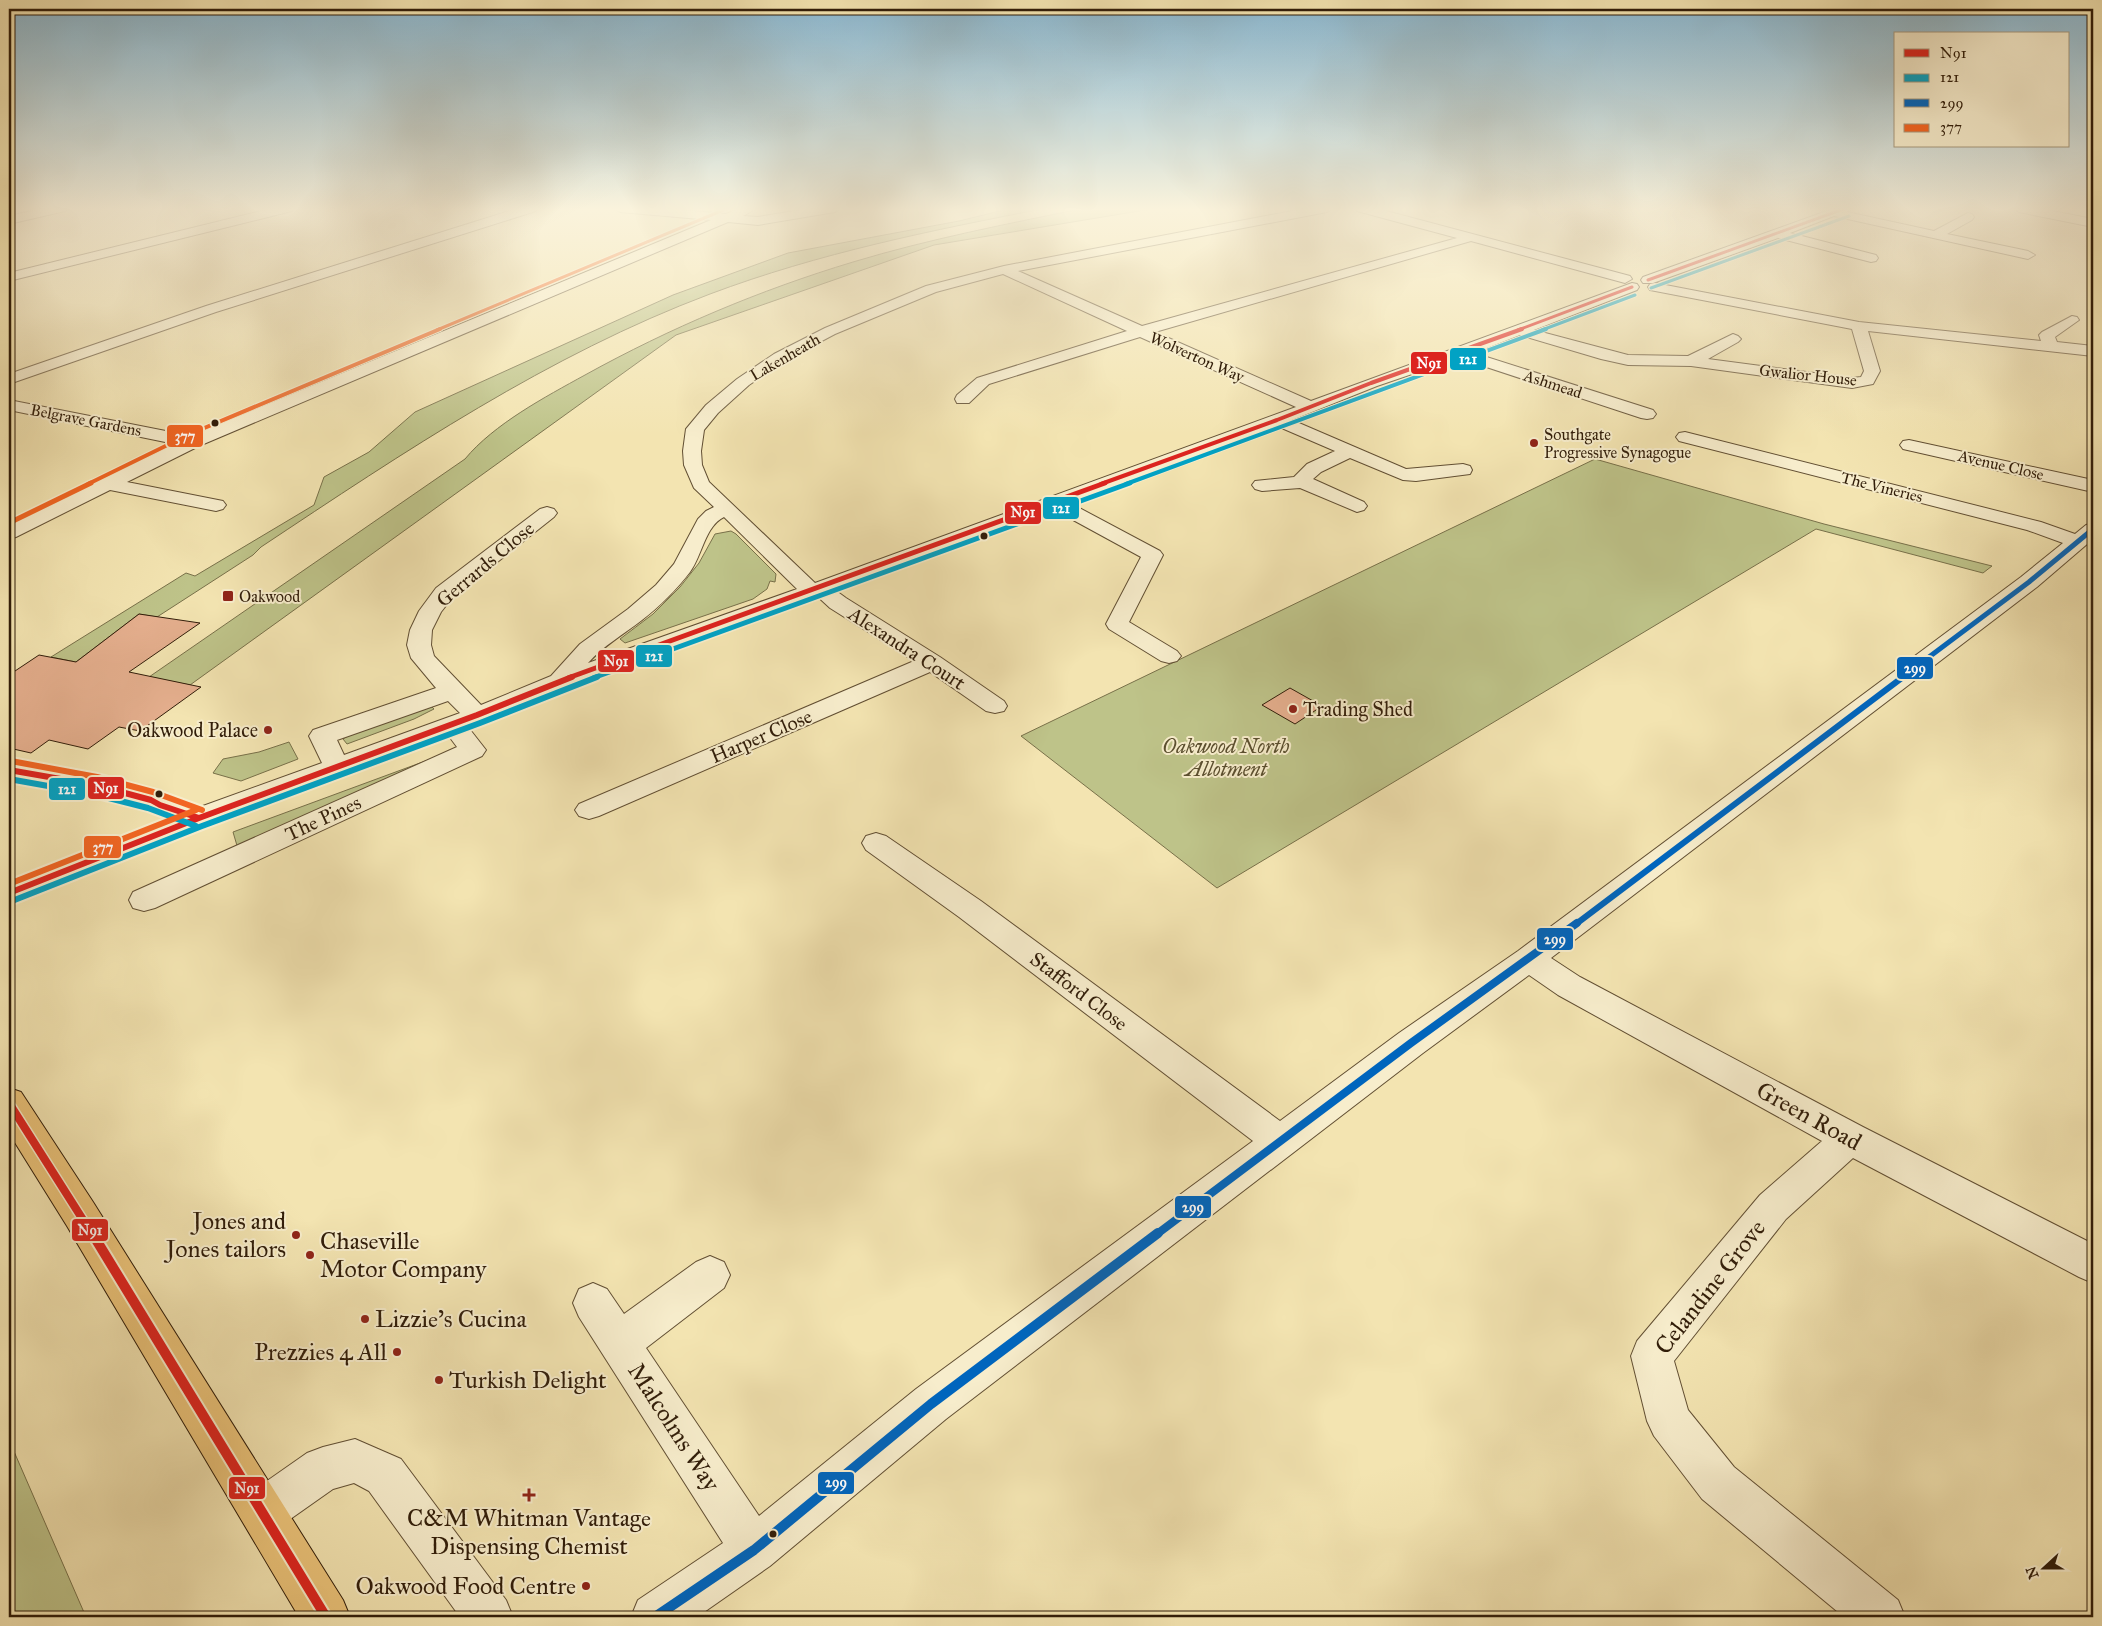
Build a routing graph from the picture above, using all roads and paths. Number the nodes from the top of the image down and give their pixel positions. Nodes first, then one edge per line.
1 (291, 284) edge
2 (572, 284) edge
3 (954, 284) edge
4 (1034, 284) edge
5 (1308, 284) edge
6 (1638, 284) edge
7 (1644, 284) edge
8 (2072, 320) dead end
9 (1859, 326) junction
10 (1518, 330) junction
11 (1139, 332) junction
12 (1733, 339) dead end
13 (2050, 346) junction
14 (2093, 351) edge
15 (1459, 353) junction
16 (1692, 361) junction
17 (9, 379) edge
18 (963, 399) dead end
19 (9, 405) edge
20 (1308, 406) junction
21 (1647, 414) dead end
22 (1277, 420) junction
23 (1685, 438) dead end
24 (193, 442) junction
25 (1909, 445) dead end
26 (1350, 451) junction
27 (1462, 470) dead end
28 (1303, 482) junction
29 (108, 484) junction
30 (1262, 485) dead end
31 (2093, 486) edge
32 (1052, 501) junction
33 (216, 505) dead end
34 (1357, 506) dead end
35 (726, 509) junction
36 (547, 513) dead end
37 (9, 533) edge
38 (2086, 537) edge
39 (816, 590) junction
40 (1169, 656) dead end
41 (932, 662) junction
42 (558, 682) junction
43 (452, 691) junction
44 (995, 706) dead end
45 (465, 720) junction
46 (337, 767) junction
47 (590, 810) dead end
48 (876, 843) dead end
49 (9, 893) edge
50 (144, 900) dead end
51 (1529, 959) junction
52 (9, 1103) edge
53 (1850, 1138) junction
54 (1281, 1142) junction
55 (2093, 1264) edge
56 (710, 1275) dead end
57 (593, 1304) dead end
58 (619, 1343) junction
59 (263, 1511) junction
60 (754, 1550) junction
61 (326, 1617) edge
62 (489, 1617) edge
63 (655, 1617) edge
64 (1881, 1617) edge

1 - 17 street
2 - 24 street
3 - 35 street, Lakenheath
4 - 11 street, Wolverton Way
5 - 11 street
6 - 10 street
7 - 9 street
8 - 13 street
9 - 13 street
9 - 16 street, Gwalior House
10 - 15 street
10 - 16 street
11 - 18 street
11 - 20 street, Wolverton Way
12 - 16 street
13 - 14 street
15 - 20 street
15 - 21 street, Ashmead
19 - 24 street, Belgrave Gardens
20 - 22 street
22 - 26 street
22 - 32 street
23 - 38 street, The Vineries
24 - 29 street
25 - 31 street, Avenue Close
26 - 27 street
26 - 28 street
28 - 30 street
28 - 34 street
29 - 33 street
29 - 37 street
32 - 39 street
32 - 40 street
35 - 39 street, Lakenheath
35 - 42 street
36 - 43 street, Gerrards Close
38 - 51 street
39 - 41 street, Alexandra Court
39 - 42 street
41 - 44 street, Alexandra Court
41 - 47 street, Harper Close
42 - 45 street
43 - 45 street, Gerrards Close
43 - 46 street
45 - 46 street
45 - 50 street, The Pines
46 - 49 street
48 - 54 street, Stafford Close
51 - 53 street, Green Road
51 - 54 street
52 - 59 main road
53 - 55 street, Green Road
53 - 64 street, Celandine Grove
54 - 60 street
56 - 58 street
57 - 58 street, Malcolms Way
58 - 60 street, Malcolms Way
59 - 61 main road
59 - 62 street
60 - 63 street

